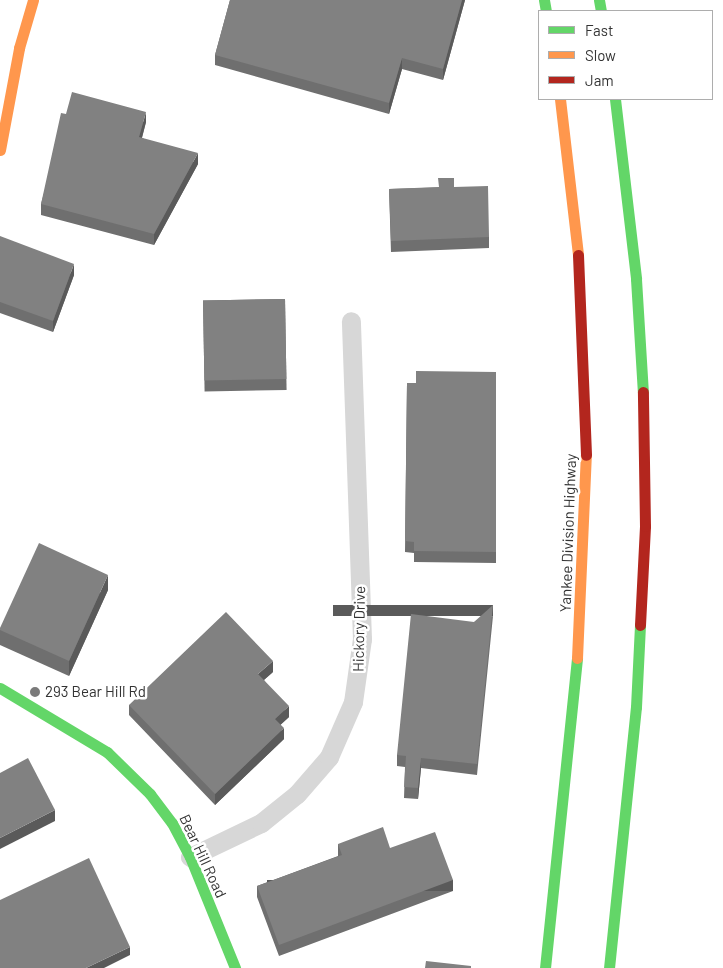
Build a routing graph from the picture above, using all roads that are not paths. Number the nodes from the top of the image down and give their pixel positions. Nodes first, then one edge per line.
1 (33, 0) edge
2 (560, 100) edge
3 (615, 100) edge
4 (0, 150) edge
5 (351, 321) dead end
6 (0, 688) edge
7 (190, 857) junction
8 (235, 968) edge
9 (545, 968) edge
10 (609, 968) edge

1 - 4 main road
2 - 9 main road, Yankee Division Highway
3 - 10 main road
5 - 7 street, Hickory Drive
6 - 7 main road, Bear Hill Road
7 - 8 main road, Bear Hill Road

